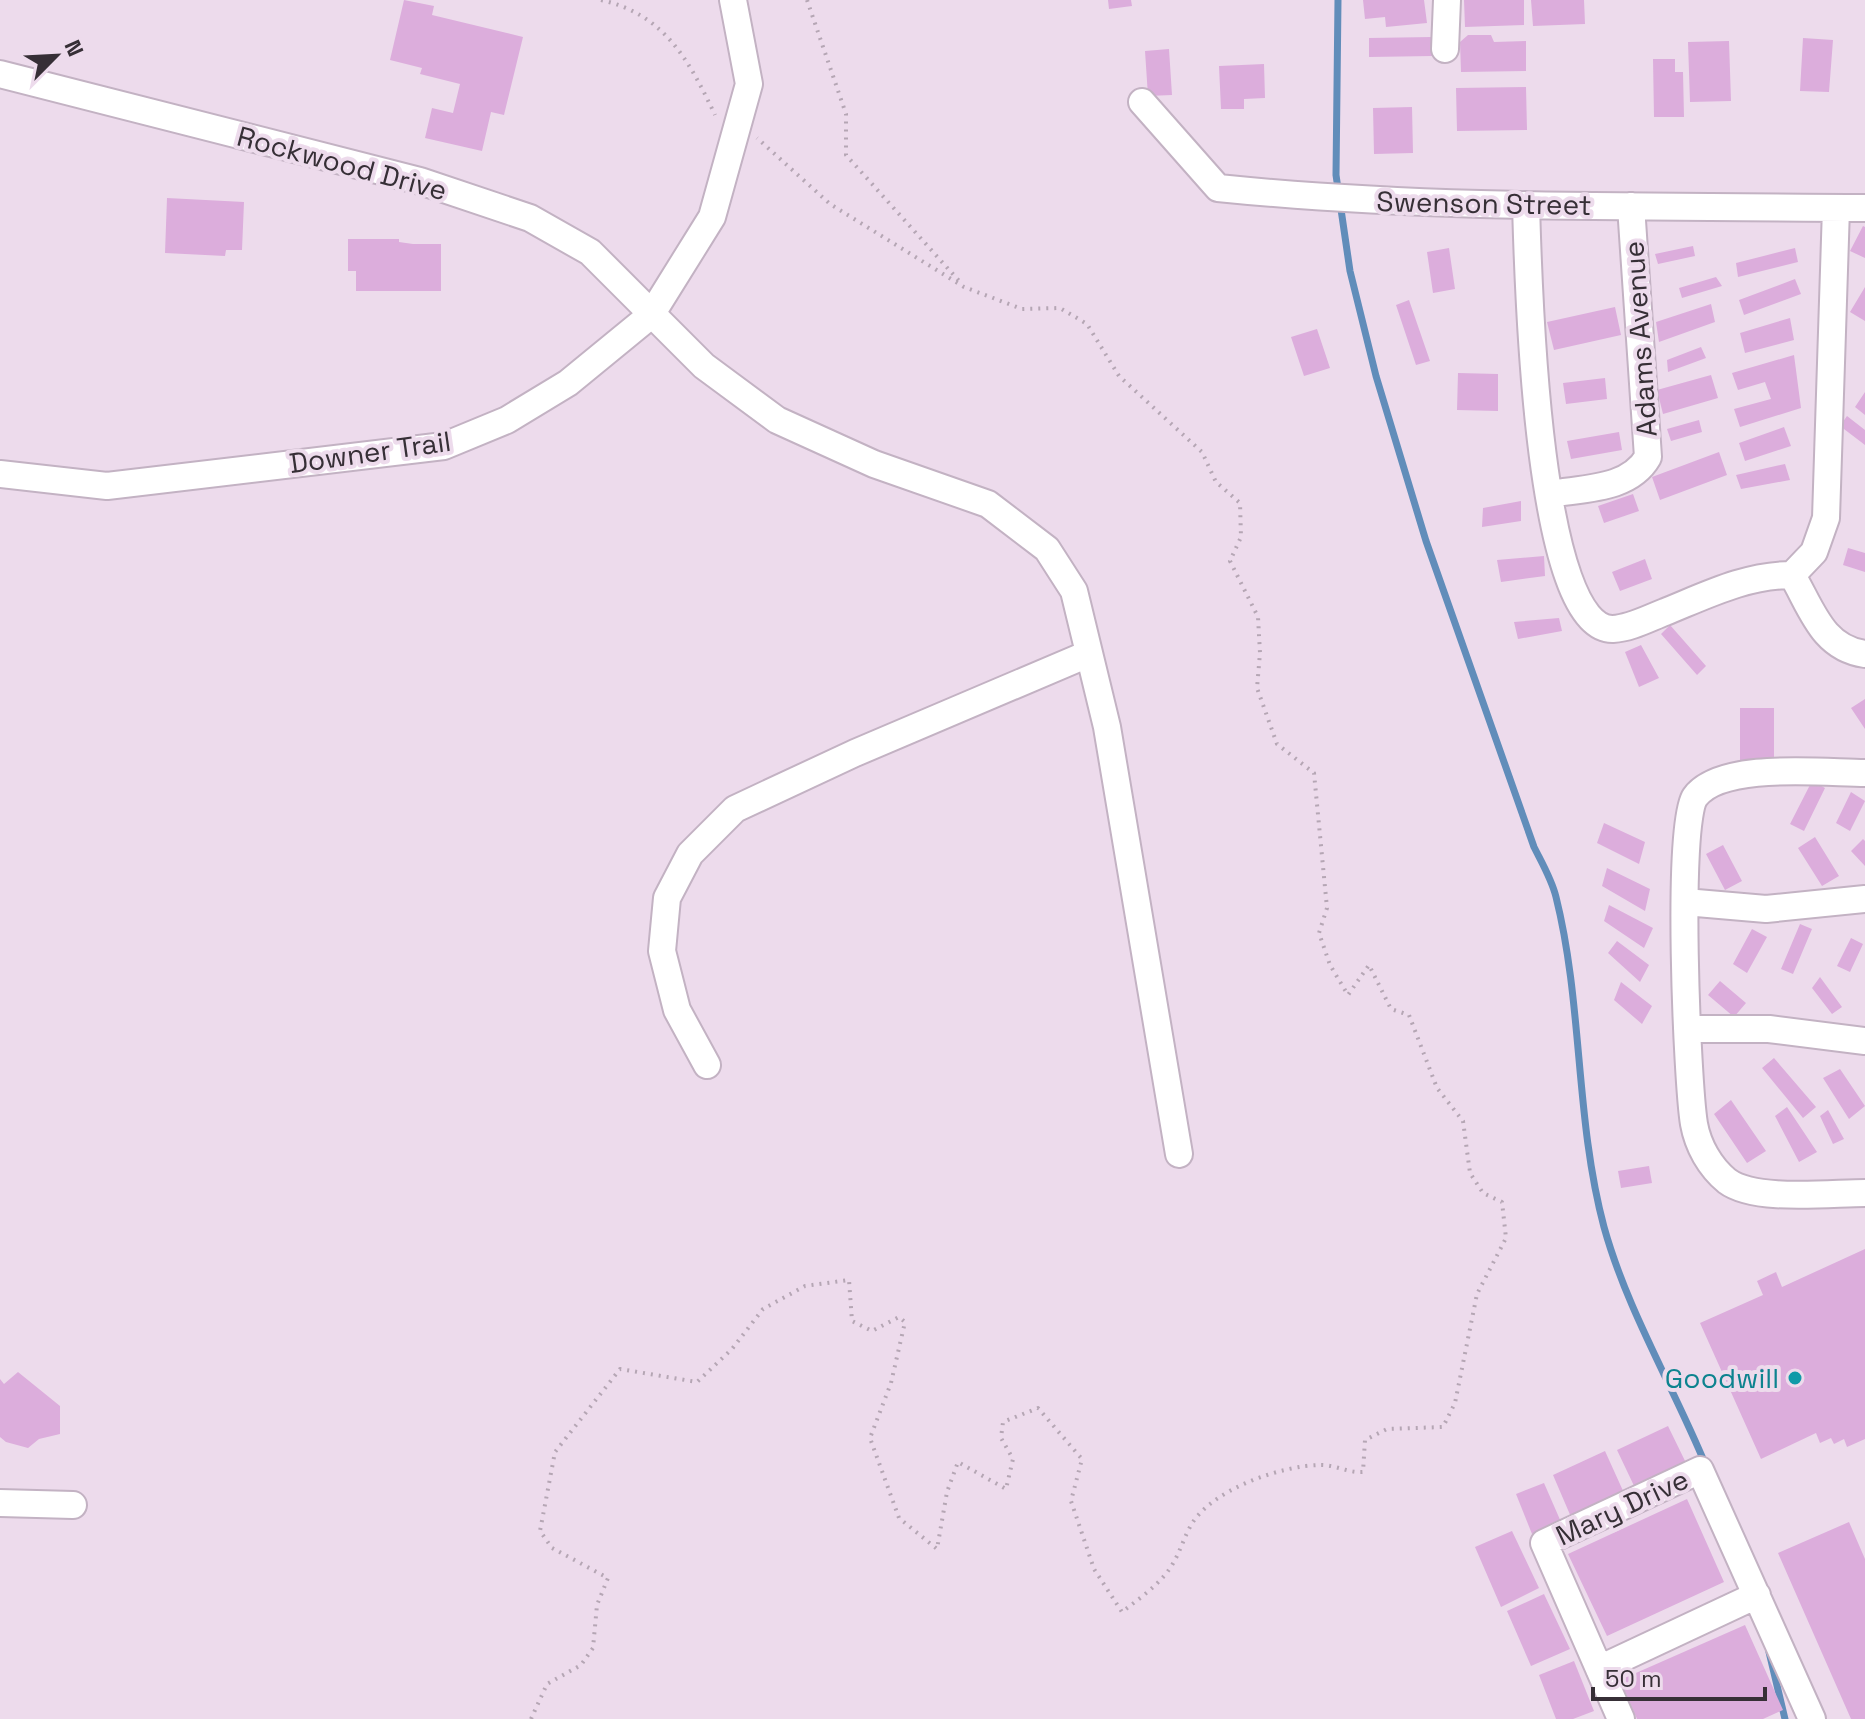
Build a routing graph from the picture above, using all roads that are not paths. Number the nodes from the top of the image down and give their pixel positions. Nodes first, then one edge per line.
1 (733, 0) edge
2 (1447, 0) edge
3 (1445, 49) dead end
4 (0, 74) edge
5 (1142, 102) dead end
6 (1526, 205) junction
7 (1631, 206) junction
8 (1836, 208) junction
9 (1865, 208) edge
10 (651, 315) junction
11 (0, 474) edge
12 (1550, 494) junction
13 (1792, 575) junction
14 (1088, 654) junction
15 (1865, 654) edge
16 (1865, 773) edge
17 (1865, 899) edge
18 (1685, 902) junction
19 (1687, 1029) junction
20 (1865, 1041) edge
21 (707, 1065) dead end
22 (1179, 1154) dead end
23 (1865, 1193) edge
24 (0, 1503) edge
25 (73, 1505) dead end
26 (1757, 1595) junction
27 (1599, 1669) junction
28 (1621, 1719) edge
29 (1812, 1719) edge

1 - 10 street, Downer Trail
2 - 3 street
4 - 10 street, Rockwood Drive
5 - 6 street, Swenson Street
6 - 7 street, Swenson Street
6 - 12 street
7 - 8 street, Swenson Street
7 - 12 street, Adams Avenue
8 - 9 street, Swenson Street
8 - 13 street
10 - 11 street, Downer Trail
10 - 14 street, Rockwood Drive
12 - 13 street
13 - 15 street
14 - 21 street
14 - 22 street, Rockwood Drive
16 - 18 street
17 - 18 street
18 - 19 street
19 - 20 street
19 - 23 street
24 - 25 street
26 - 27 street
26 - 27 street, Mary Drive
26 - 29 street
27 - 28 street

